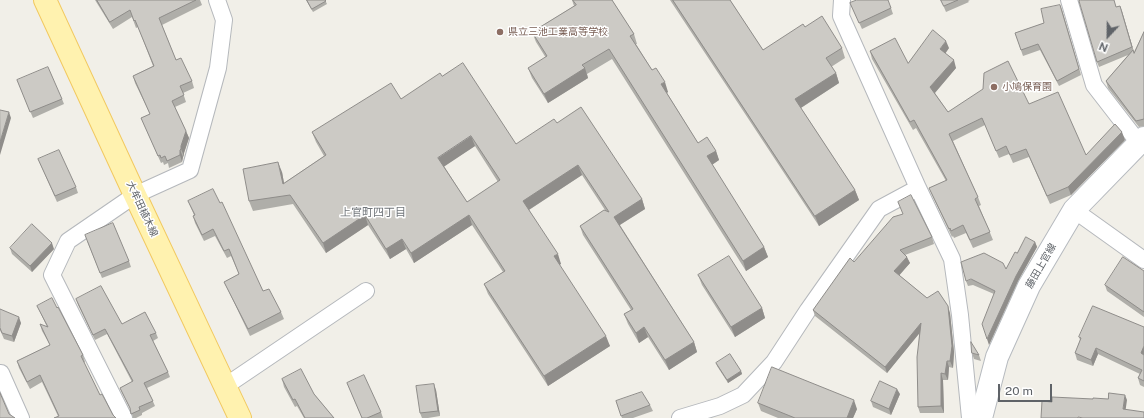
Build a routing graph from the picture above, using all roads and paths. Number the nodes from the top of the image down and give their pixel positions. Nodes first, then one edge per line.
1 (45, 0) edge
2 (218, 0) edge
3 (842, 0) edge
4 (1069, 0) edge
5 (1141, 140) edge
6 (918, 188) junction
7 (135, 195) junction
8 (1074, 210) junction
9 (1144, 260) edge
10 (366, 291) dead end
11 (1, 373) edge
12 (224, 387) junction
13 (22, 418) edge
14 (124, 418) edge
15 (240, 418) edge
16 (680, 418) edge
17 (970, 418) edge
18 (981, 418) edge

1 - 7 main road, 大牟田植木線
2 - 7 street
3 - 6 street
4 - 5 street
5 - 8 main road, 藤田上官線
6 - 16 street
6 - 17 street
7 - 12 main road, 大牟田植木線
7 - 14 street
8 - 9 street
8 - 18 main road, 藤田上官線
10 - 12 street
11 - 13 street
12 - 15 main road, 大牟田植木線

